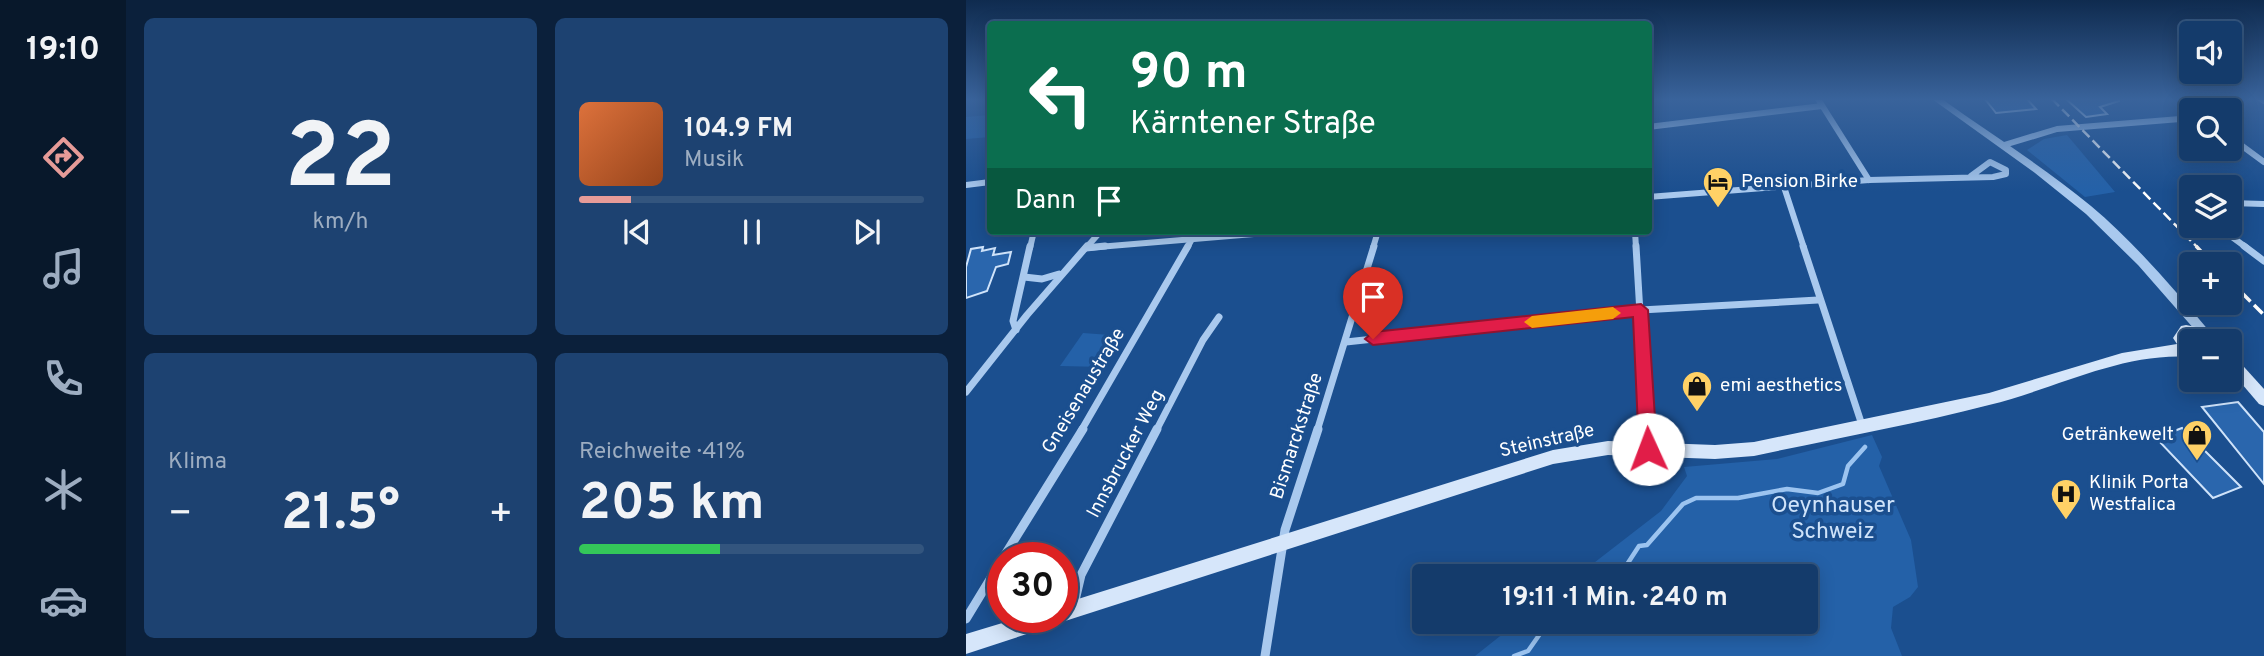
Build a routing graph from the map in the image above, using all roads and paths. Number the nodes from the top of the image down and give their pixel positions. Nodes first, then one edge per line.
1 (1837, 130) edge
2 (1981, 130) edge
3 (2054, 130) edge
4 (2004, 145) junction
5 (2242, 146) edge
6 (2264, 162) edge
7 (1971, 176) junction
8 (1869, 180) junction
9 (987, 182) edge
10 (966, 185) edge
11 (1784, 187) junction
12 (1652, 197) edge
13 (2242, 203) edge
14 (2264, 204) edge
15 (1033, 235) edge
16 (1097, 235) edge
17 (1241, 235) edge
18 (1377, 235) edge
19 (1635, 235) edge
20 (2116, 237) junction
21 (2233, 238) edge
22 (1192, 239) junction
23 (1085, 248) junction
24 (2264, 261) edge
25 (1063, 273) junction
26 (1024, 277) junction
27 (1818, 300) junction
28 (1641, 310) junction
29 (1219, 317) dead end
30 (2181, 329) edge
31 (2201, 329) edge
32 (1016, 330) junction
33 (2179, 334) edge
34 (1346, 341) junction
35 (2179, 349) edge
36 (2135, 357) junction
37 (2242, 375) edge
38 (2242, 387) edge
39 (967, 389) edge
40 (2264, 400) edge
41 (2264, 410) edge
42 (1862, 425) junction
43 (1648, 449) junction
44 (1013, 542) edge
45 (1282, 545) junction
46 (1078, 581) edge
47 (987, 584) edge
48 (1078, 609) edge
49 (966, 619) edge
50 (1001, 633) edge
51 (966, 644) edge
52 (1265, 656) edge

1 - 8 street
2 - 4 street
3 - 4 street
4 - 20 street
5 - 6 street
7 - 7 street
7 - 8 street
8 - 11 street
9 - 10 street
11 - 12 street
11 - 27 street
13 - 14 street
15 - 26 street
16 - 23 street
17 - 22 street
18 - 34 street, Bismarckstraße
19 - 28 street
20 - 30 street
20 - 31 street
21 - 24 street
22 - 23 street
22 - 44 street, Gneisenaustraße
23 - 25 street
25 - 26 street
25 - 32 street
26 - 32 street
27 - 28 street
27 - 42 street
28 - 34 street
28 - 43 street
29 - 46 street, Innsbrucker Weg
32 - 39 street
33 - 36 main road, Steinstraße
34 - 45 street, Bismarckstraße
35 - 36 main road, Steinstraße
36 - 42 main road, Steinstraße
37 - 40 main road
38 - 41 main road
42 - 43 main road, Steinstraße
43 - 45 main road, Steinstraße
45 - 48 main road, Steinstraße
45 - 52 street, Bismarckstraße
47 - 49 street, Gneisenaustraße
50 - 51 main road

